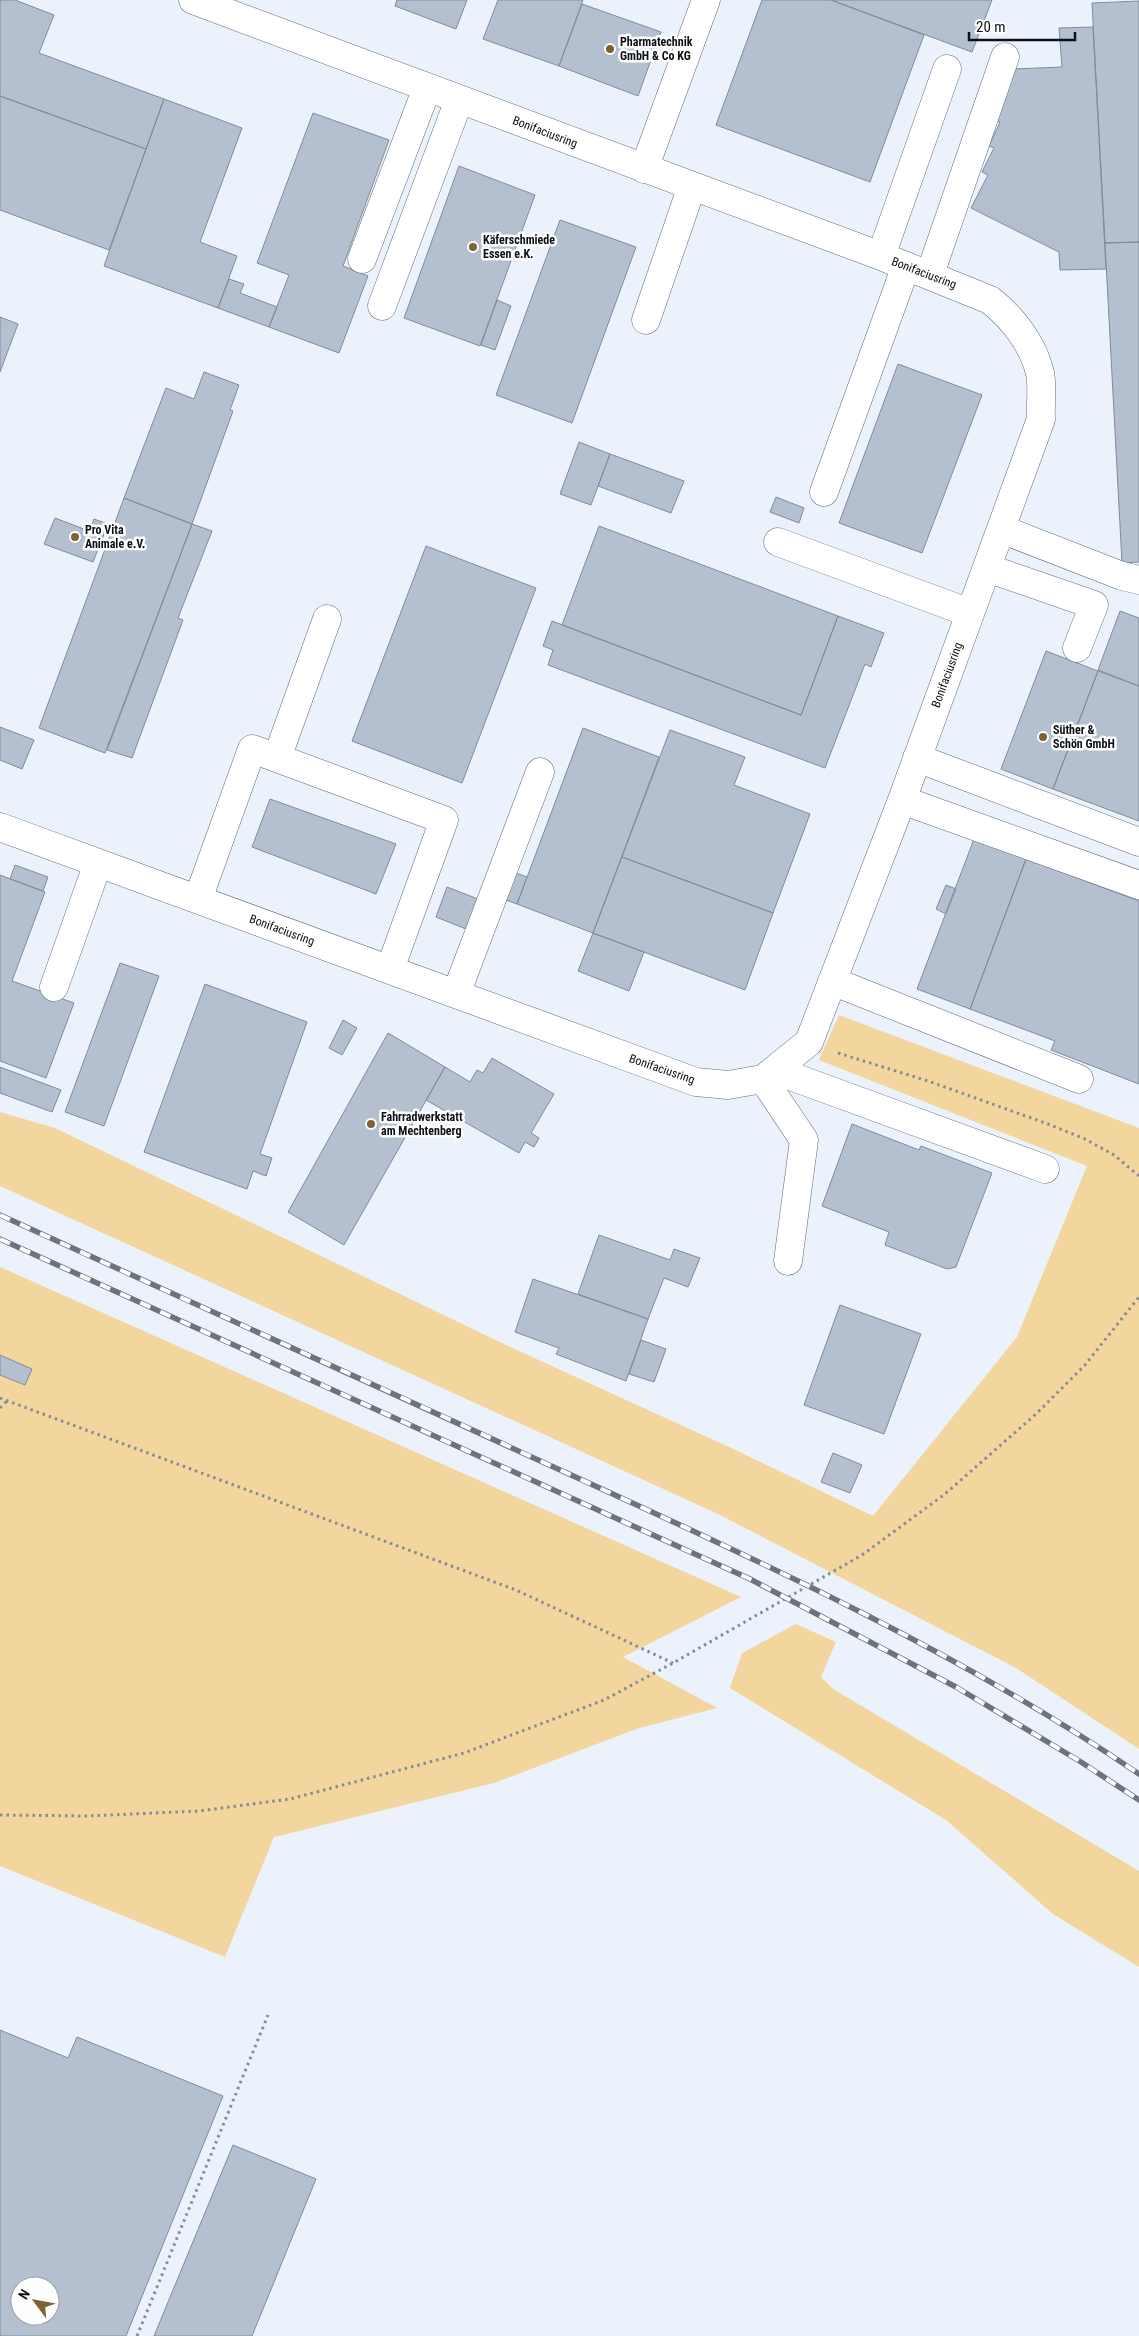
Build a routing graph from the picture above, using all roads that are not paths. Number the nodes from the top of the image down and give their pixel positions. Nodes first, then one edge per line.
1 (193, 0) edge
2 (706, 0) edge
3 (1005, 58) dead end
4 (947, 69) dead end
5 (427, 88) junction
6 (459, 100) junction
7 (644, 169) junction
8 (692, 186) junction
9 (881, 256) junction
10 (362, 259) dead end
11 (918, 270) junction
12 (382, 306) dead end
13 (646, 320) dead end
14 (824, 492) dead end
15 (1001, 529) junction
16 (778, 542) dead end
17 (986, 568) junction
18 (1139, 580) edge
19 (970, 613) junction
20 (327, 619) dead end
21 (1077, 648) dead end
22 (278, 758) junction
23 (917, 758) junction
24 (540, 772) dead end
25 (902, 800) junction
26 (0, 827) edge
27 (1139, 842) edge
28 (98, 863) junction
29 (1139, 885) edge
30 (198, 899) junction
31 (390, 969) junction
32 (832, 981) junction
33 (54, 987) dead end
34 (456, 994) junction
35 (769, 1074) junction
36 (1079, 1079) dead end
37 (1045, 1169) dead end
38 (788, 1261) dead end

1 - 5 street, Bonifaciusring
2 - 7 street
3 - 11 street
4 - 9 street
5 - 6 street, Bonifaciusring
5 - 10 street
6 - 7 street, Bonifaciusring
6 - 12 street
7 - 8 street, Bonifaciusring
8 - 9 street, Bonifaciusring
8 - 13 street
9 - 11 street, Bonifaciusring
11 - 14 street
11 - 15 street, Bonifaciusring
15 - 17 street, Bonifaciusring
15 - 18 street
16 - 19 street
17 - 19 street, Bonifaciusring
17 - 21 street
19 - 23 street, Bonifaciusring
20 - 22 street
22 - 30 street
22 - 31 street
23 - 25 street, Bonifaciusring
23 - 27 street
24 - 34 street
25 - 29 street
25 - 32 street, Bonifaciusring
26 - 28 street, Bonifaciusring
28 - 30 street, Bonifaciusring
28 - 33 street
30 - 31 street, Bonifaciusring
31 - 34 street, Bonifaciusring
32 - 35 street, Bonifaciusring
32 - 36 street
34 - 35 street, Bonifaciusring
35 - 37 street
35 - 38 street

